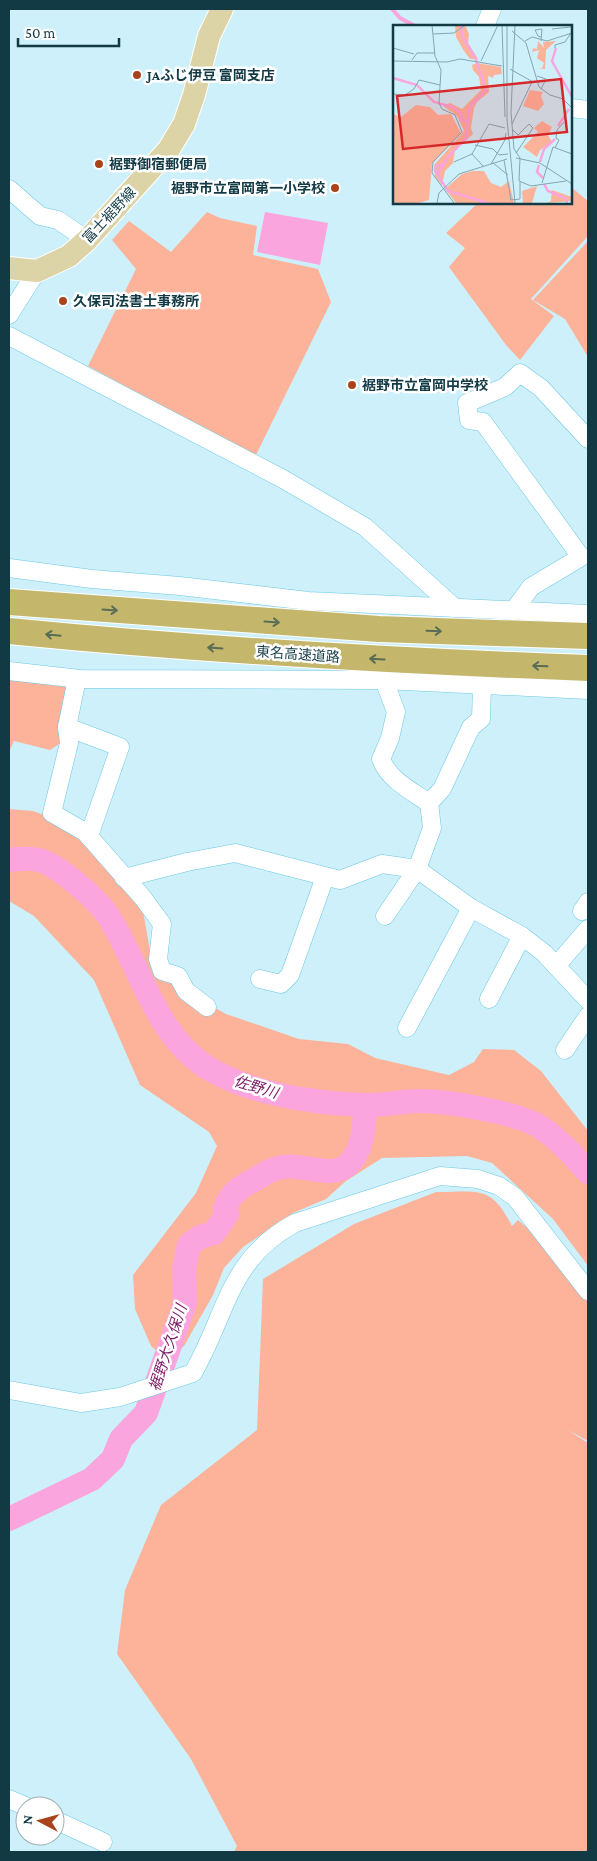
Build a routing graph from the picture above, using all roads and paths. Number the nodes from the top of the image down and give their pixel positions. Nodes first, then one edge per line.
1 (222, 9) edge
2 (572, 108) edge
3 (588, 110) edge
4 (9, 188) edge
5 (86, 240) junction
6 (9, 268) edge
7 (38, 270) junction
8 (9, 315) edge
9 (9, 336) edge
10 (588, 440) edge
11 (9, 568) edge
12 (9, 602) edge
13 (455, 608) junction
14 (513, 610) junction
15 (588, 614) edge
16 (9, 631) edge
17 (588, 636) edge
18 (588, 668) edge
19 (9, 671) edge
20 (77, 679) junction
21 (384, 680) junction
22 (482, 686) junction
23 (588, 690) edge
24 (68, 727) junction
25 (429, 802) junction
26 (90, 836) junction
27 (417, 869) junction
28 (325, 877) junction
29 (124, 878) junction
30 (471, 908) junction
31 (385, 916) dead end
32 (588, 929) edge
33 (522, 936) junction
34 (556, 966) junction
35 (260, 979) dead end
36 (489, 999) dead end
37 (588, 1000) edge
38 (207, 1007) dead end
39 (588, 1016) edge
40 (407, 1028) dead end
41 (565, 1050) dead end
42 (588, 1291) edge
43 (9, 1390) edge
44 (65, 1825) edge
45 (103, 1842) dead end

1 - 5 main road, 富士裾野線
2 - 3 street
4 - 5 street
5 - 7 main road, 富士裾野線
6 - 7 main road, 富士裾野線
7 - 8 street
9 - 13 street
10 - 14 street
11 - 13 street
12 -> 17 highway
13 - 14 street
14 - 15 street
18 -> 16 highway, 東名高速道路
19 - 20 street
20 - 21 street
20 - 24 street
21 - 22 street
21 - 25 street
22 - 23 street
22 - 25 street
24 - 26 street
24 - 26 street
25 - 27 street
26 - 29 street
27 - 28 street
27 - 30 street
27 - 31 street
28 - 29 street
28 - 35 street
29 - 38 street
30 - 33 street
30 - 40 street
32 - 34 street
33 - 34 street
33 - 36 street
34 - 37 street
39 - 41 street
42 - 43 street
44 - 45 street

